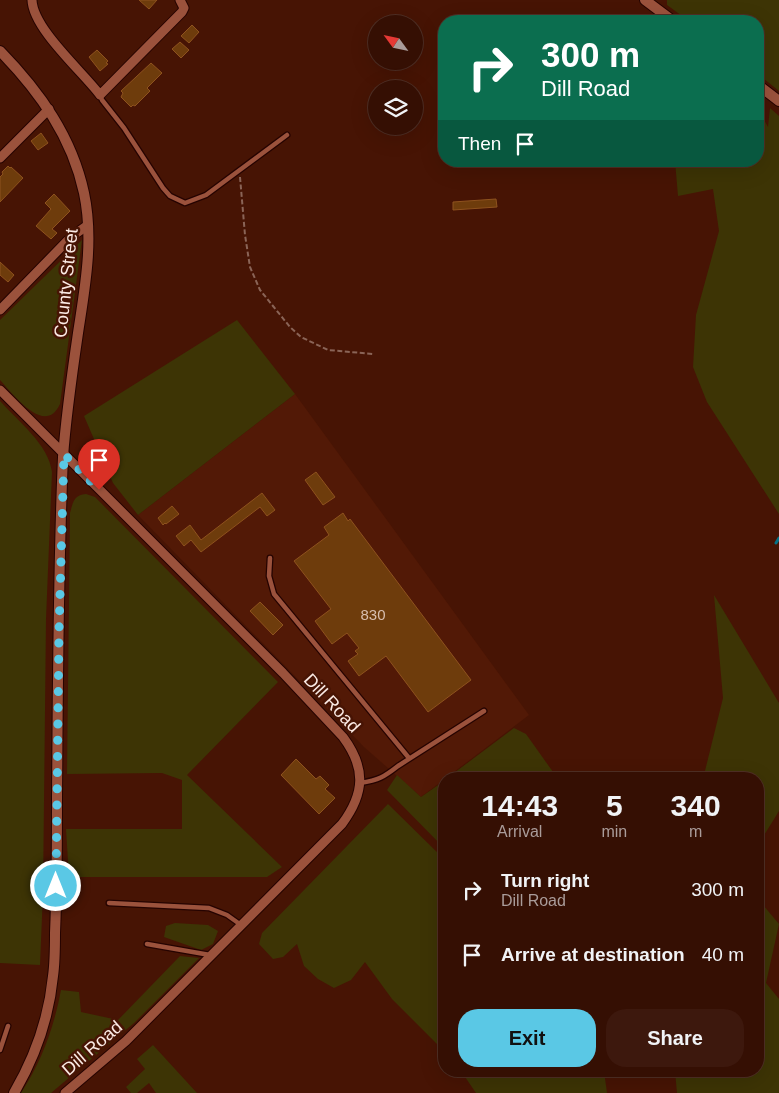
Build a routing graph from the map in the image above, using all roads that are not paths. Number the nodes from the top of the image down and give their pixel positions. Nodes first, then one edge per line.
1 (32, 0) edge
2 (645, 0) edge
3 (182, 4) edge
4 (665, 15) edge
5 (0, 51) edge
6 (764, 90) edge
7 (100, 95) junction
8 (779, 101) edge
9 (49, 110) junction
10 (287, 135) dead end
11 (0, 158) edge
12 (88, 225) junction
13 (0, 310) edge
14 (0, 390) edge
15 (64, 454) junction
16 (270, 558) dead end
17 (484, 711) dead end
18 (409, 758) junction
19 (360, 783) junction
20 (109, 903) dead end
21 (241, 925) junction
22 (148, 944) dead end
23 (211, 955) junction
24 (8, 1026) dead end
25 (0, 1050) edge
26 (14, 1093) edge
27 (65, 1093) edge

1 - 7 street
2 - 4 street
3 - 7 street
5 - 9 street, County Street
6 - 8 street
7 - 10 lane
9 - 11 street
9 - 12 street, County Street
12 - 13 street
12 - 15 street, County Street
14 - 15 street, Dill Road
15 - 19 street, Dill Road
15 - 26 street, County Street
16 - 18 lane
17 - 18 lane
18 - 19 lane
19 - 21 street, Dill Road
20 - 21 lane
21 - 23 street, Dill Road
22 - 23 lane
23 - 27 street, Dill Road
24 - 25 lane

